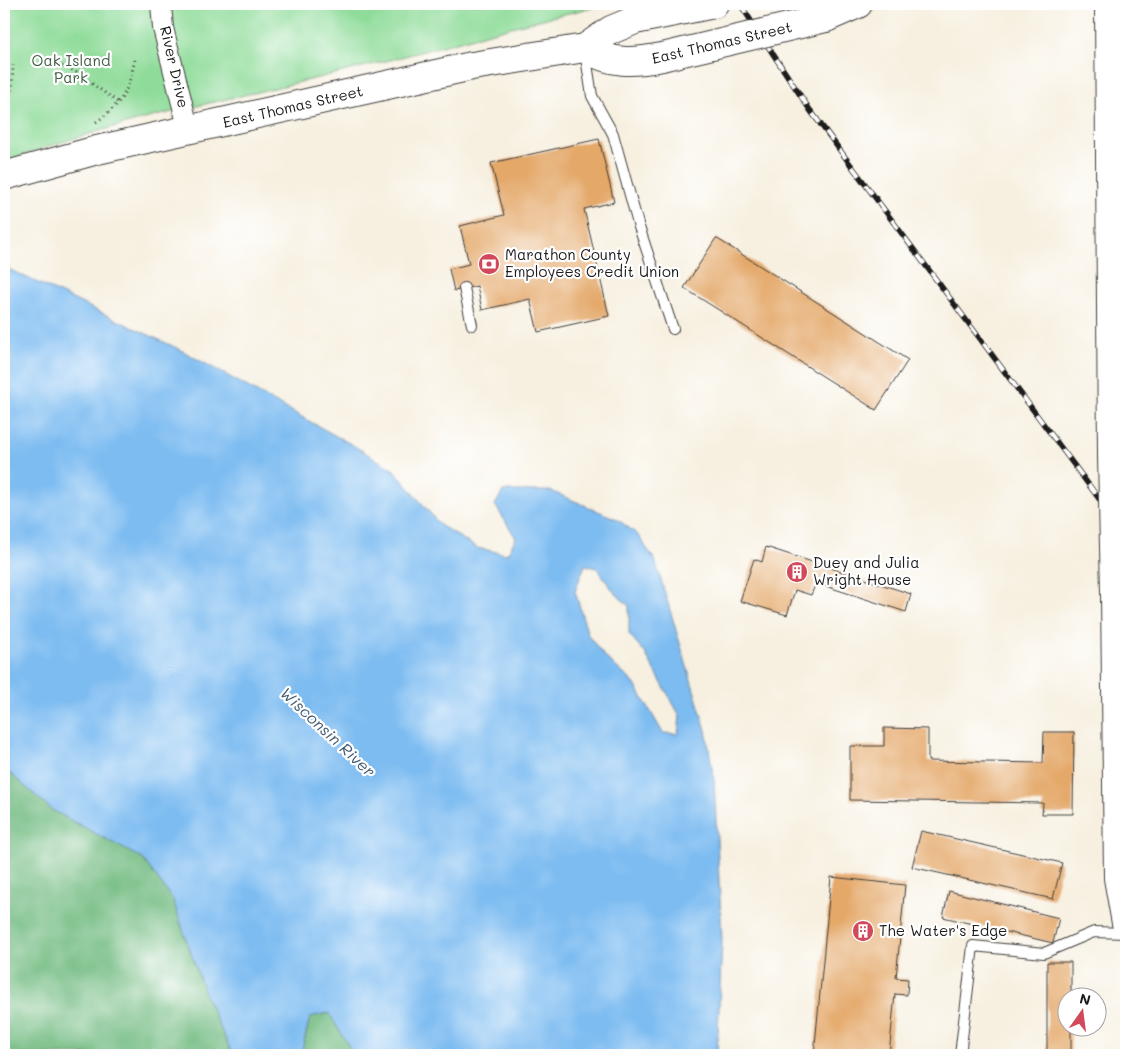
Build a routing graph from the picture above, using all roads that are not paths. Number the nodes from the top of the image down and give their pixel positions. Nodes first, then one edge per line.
1 (160, 4) edge
2 (714, 4) edge
3 (1109, 4) edge
4 (846, 9) edge
5 (585, 48) junction
6 (189, 131) junction
7 (4, 176) edge
8 (464, 288) dead end
9 (472, 325) dead end
10 (673, 329) dead end
11 (1119, 458) edge
12 (1126, 923) edge
13 (1126, 933) edge
14 (960, 1055) edge

1 - 6 street, River Drive
2 - 5 main road, East Thomas Street
3 - 11 main road
4 - 5 main road, East Thomas Street, bridge
5 - 6 main road, East Thomas Street
5 - 10 lane
6 - 7 main road, East Thomas Street
8 - 9 lane
11 - 12 main road, bridge
13 - 14 lane

